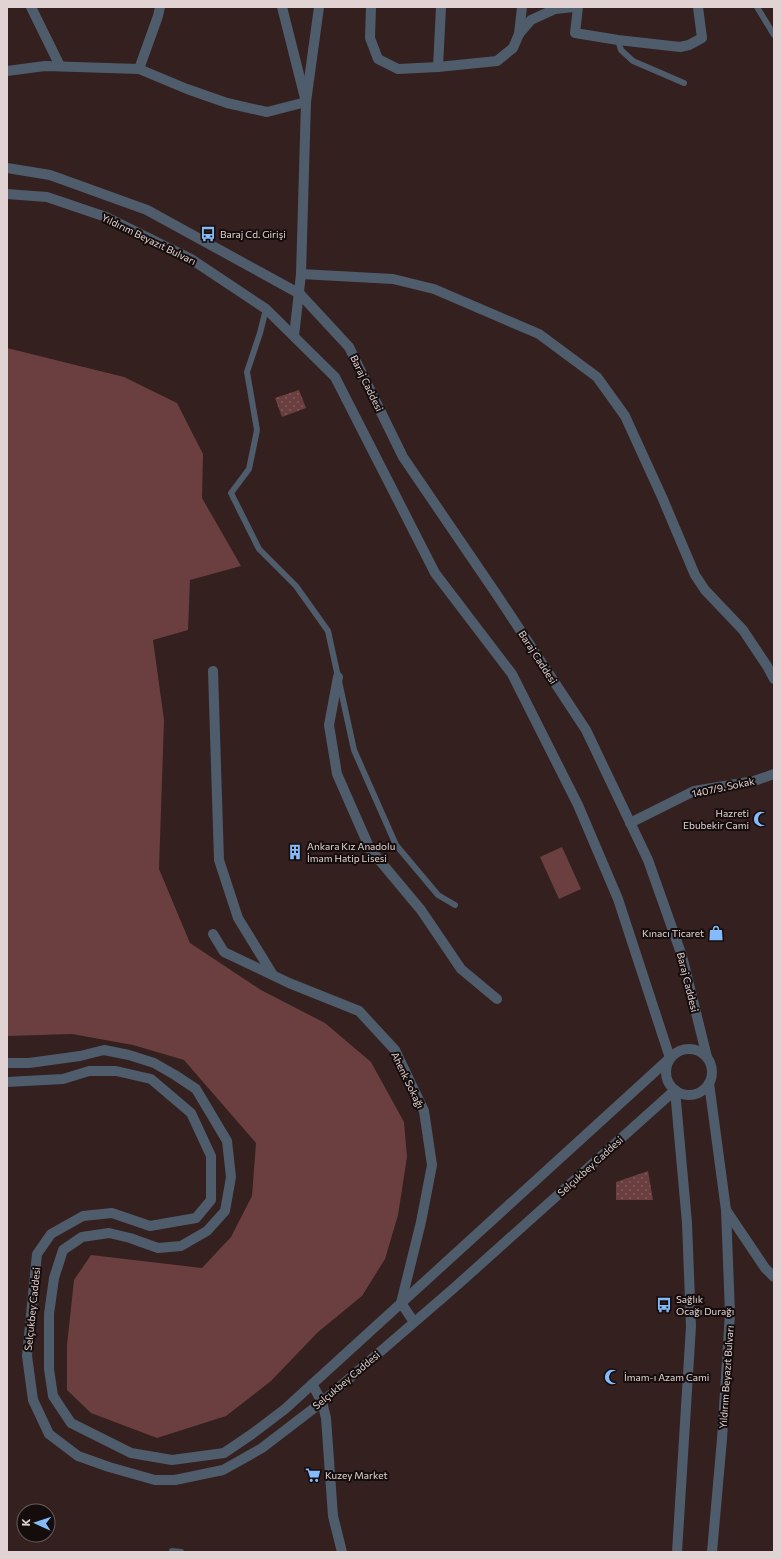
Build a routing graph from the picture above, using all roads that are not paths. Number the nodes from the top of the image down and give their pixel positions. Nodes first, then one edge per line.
1 (31, 7) edge
2 (160, 7) edge
3 (282, 7) edge
4 (319, 7) edge
5 (371, 7) edge
6 (441, 7) edge
7 (522, 7) edge
8 (574, 7) edge
9 (578, 7) edge
10 (698, 7) edge
11 (757, 7) edge
12 (519, 34) junction
13 (774, 35) edge
14 (618, 40) junction
15 (60, 66) junction
16 (438, 67) junction
17 (139, 69) junction
18 (7, 71) edge
19 (684, 83) dead end
20 (306, 102) junction
21 (7, 168) edge
22 (7, 194) edge
23 (301, 274) junction
24 (300, 294) junction
25 (266, 309) junction
26 (294, 336) junction
27 (213, 670) dead end
28 (338, 677) junction
29 (774, 679) edge
30 (774, 774) edge
31 (630, 823) junction
32 (455, 905) dead end
33 (213, 934) dead end
34 (273, 975) junction
35 (496, 999) dead end
36 (707, 1057) junction
37 (670, 1058) junction
38 (7, 1064) edge
39 (7, 1082) edge
40 (709, 1083) junction
41 (675, 1090) junction
42 (726, 1210) junction
43 (774, 1277) edge
44 (401, 1303) junction
45 (414, 1322) junction
46 (312, 1384) junction
47 (322, 1402) junction
48 (172, 1551) edge
49 (181, 1552) edge
50 (342, 1552) edge
51 (677, 1552) edge
52 (712, 1552) edge

1 - 15 street
2 - 17 street
3 - 20 street
4 - 20 street
5 - 16 street
6 - 16 street
7 - 12 street
8 - 12 street
9 - 14 street
10 - 14 street
11 - 13 lane
12 - 16 street
14 - 19 lane
15 - 17 street
15 - 18 street
17 - 20 street
20 - 23 street
21 - 24 street
22 - 25 street, Yıldırım Beyazıt Bulvarı
23 - 24 street
23 - 29 street
24 - 26 street
24 - 31 street, Baraj Caddesi
25 - 26 street, Yıldırım Beyazıt Bulvarı
25 - 28 lane
26 - 37 street
27 - 34 street
28 - 32 lane
28 - 35 street
30 - 31 street, 1407/9. Sokak
31 - 36 street, Baraj Caddesi
33 - 34 street, Ahenk Sokağı
34 - 44 street, Ahenk Sokağı
36 - 37 street
36 - 40 street
37 - 41 street
37 - 44 street, Selçukbey Caddesi
38 - 46 street, Selçukbey Caddesi
39 - 47 street, Selçukbey Caddesi
40 - 41 street
40 - 42 street, Yıldırım Beyazıt Bulvarı
41 - 45 street, Selçukbey Caddesi
41 - 51 street
42 - 43 street
42 - 52 street, Yıldırım Beyazıt Bulvarı
44 - 45 street
44 - 46 street, Selçukbey Caddesi
45 - 47 street, Selçukbey Caddesi
46 - 47 street
47 - 50 street
48 - 49 lane

